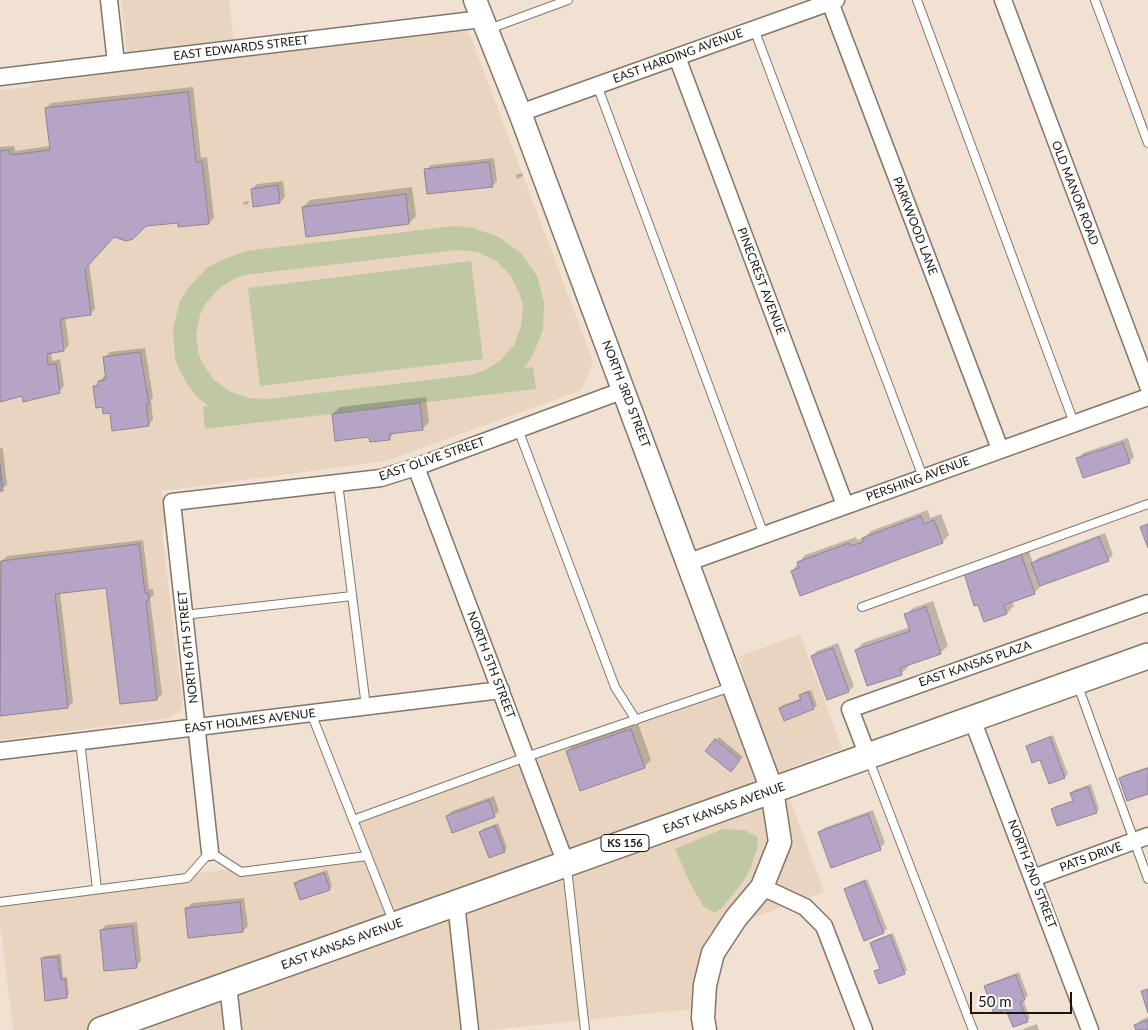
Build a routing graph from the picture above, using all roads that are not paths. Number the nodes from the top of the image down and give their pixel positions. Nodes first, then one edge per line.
1 (109, 0) edge
2 (568, 0) edge
3 (917, 0) edge
4 (1003, 0) edge
5 (1095, 0) edge
6 (833, 1) edge
7 (481, 16) edge
8 (754, 29) junction
9 (677, 57) junction
10 (116, 63) junction
11 (0, 76) edge
12 (597, 85) junction
13 (520, 113) junction
14 (1148, 143) edge
15 (1148, 386) edge
16 (624, 390) junction
17 (1148, 398) edge
18 (1074, 423) junction
19 (518, 429) junction
20 (1000, 449) junction
21 (416, 467) junction
22 (922, 477) junction
23 (338, 483) junction
24 (172, 502) joint
25 (1148, 504) edge
26 (845, 505) junction
27 (764, 535) junction
28 (688, 562) junction
29 (352, 596) junction
30 (1148, 603) edge
31 (862, 607) dead end
32 (184, 615) junction
33 (1148, 656) edge
34 (1077, 681) junction
35 (734, 686) junction
36 (500, 690) junction
37 (366, 707) junction
38 (312, 713) junction
39 (972, 719) junction
40 (636, 720) junction
41 (196, 727) junction
42 (80, 741) junction
43 (0, 751) edge
44 (868, 756) junction
45 (526, 757) junction
46 (772, 790) junction
47 (353, 820) junction
48 (1141, 838) edge
49 (210, 852) junction
50 (368, 856) junction
51 (566, 864) junction
52 (1033, 878) junction
53 (1148, 879) edge
54 (762, 887) junction
55 (97, 889) junction
56 (0, 902) edge
57 (456, 903) junction
58 (394, 925) junction
59 (228, 985) junction
60 (112, 1028) edge
61 (234, 1030) edge
62 (470, 1030) edge
63 (585, 1030) edge
64 (705, 1030) edge
65 (864, 1030) edge
66 (973, 1030) edge
67 (1090, 1030) edge

1 - 10 street
2 - 7 lane
3 - 18 lane
4 - 15 street, OLD MANOR ROAD
5 - 14 lane
6 - 8 street, EAST HARDING AVENUE
6 - 20 street, PARKWOOD LANE
7 - 10 street, EAST EDWARDS STREET
7 - 13 main road, NORTH 3RD STREET
8 - 9 street, EAST HARDING AVENUE
8 - 22 lane
9 - 12 street, EAST HARDING AVENUE
9 - 26 street, PINECREST AVENUE
10 - 11 street, EAST EDWARDS STREET
12 - 13 street, EAST HARDING AVENUE
12 - 27 lane
13 - 16 main road, NORTH 3RD STREET
16 - 19 street, EAST OLIVE STREET
16 - 28 main road, NORTH 3RD STREET
17 - 18 street, PERSHING AVENUE
18 - 20 street, PERSHING AVENUE
19 - 21 street, EAST OLIVE STREET
19 - 40 lane
20 - 22 street, PERSHING AVENUE
21 - 23 street, EAST OLIVE STREET
21 - 36 street, NORTH 5TH STREET
22 - 26 street, PERSHING AVENUE
23 - 24 street, EAST OLIVE STREET
23 - 29 lane
24 - 32 street, NORTH 6TH STREET
25 - 31 lane
26 - 27 street, PERSHING AVENUE
27 - 28 street, PERSHING AVENUE
28 - 35 main road, NORTH 3RD STREET
29 - 32 lane
29 - 37 lane
30 - 44 street, EAST KANSAS PLAZA
32 - 41 street, NORTH 6TH STREET
33 - 34 main road, EAST KANSAS AVENUE / KS 156
34 - 39 main road, EAST KANSAS AVENUE / KS 156
34 - 48 lane
35 - 40 lane
35 - 46 main road, NORTH 3RD STREET
36 - 37 street, EAST HOLMES AVENUE
36 - 45 street, NORTH 5TH STREET
37 - 38 street, EAST HOLMES AVENUE
38 - 41 street, EAST HOLMES AVENUE
38 - 47 lane
39 - 44 main road, EAST KANSAS AVENUE / KS 156
39 - 52 street, NORTH 2ND STREET
40 - 45 lane
41 - 42 street, EAST HOLMES AVENUE
41 - 49 street, NORTH 6TH STREET
42 - 43 street, EAST HOLMES AVENUE
42 - 55 lane
44 - 46 main road, EAST KANSAS AVENUE / KS 156
44 - 66 lane
45 - 47 lane
45 - 51 street, NORTH 5TH STREET
46 - 51 main road, EAST KANSAS AVENUE / KS 156
46 - 54 main road, NORTH 3RD STREET
47 - 50 lane
48 - 52 street, PATS DRIVE
48 - 53 lane
49 - 50 lane
49 - 55 lane
50 - 58 lane
51 - 57 main road, EAST KANSAS AVENUE / KS 156
51 - 63 lane
52 - 67 street, NORTH 2ND STREET
54 - 64 main road, NORTH 3RD STREET
54 - 65 street
55 - 56 lane
57 - 58 main road, EAST KANSAS AVENUE / KS 156
57 - 62 street
58 - 59 main road, EAST KANSAS AVENUE / KS 156
59 - 60 main road, EAST KANSAS AVENUE / KS 156
59 - 61 street

